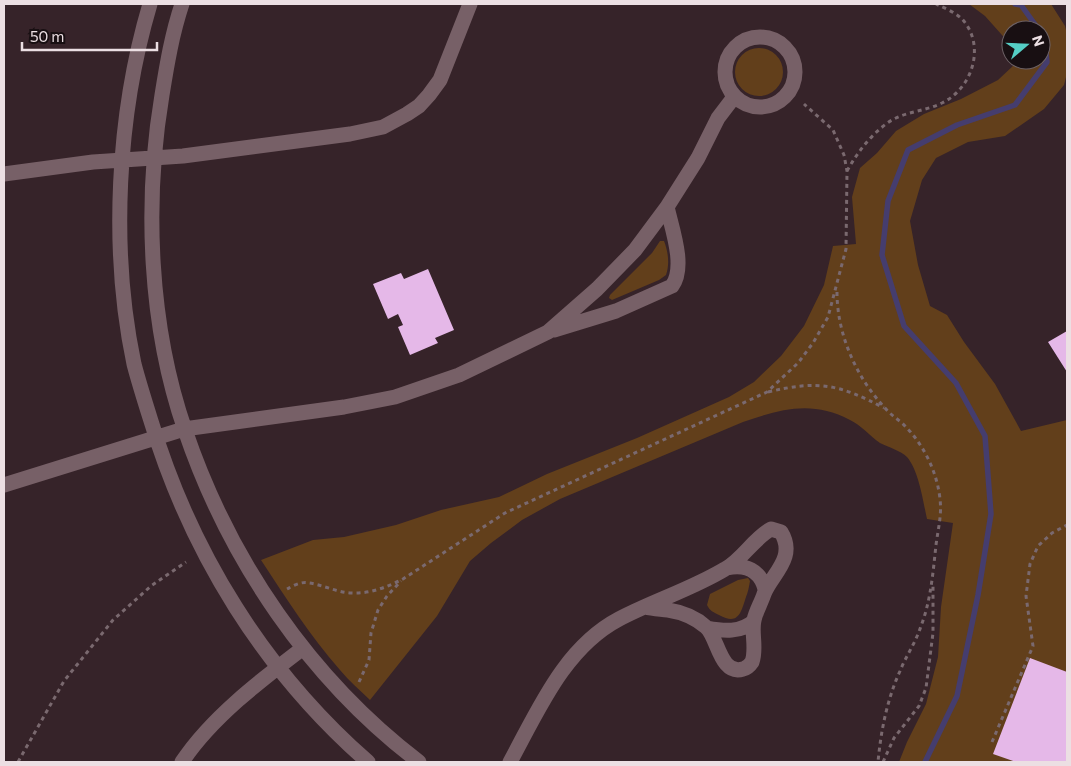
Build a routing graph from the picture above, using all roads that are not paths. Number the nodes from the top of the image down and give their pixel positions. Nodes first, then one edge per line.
1 (150, 4) edge
2 (182, 4) edge
3 (470, 4) edge
4 (734, 97) junction
5 (153, 158) junction
6 (122, 160) junction
7 (4, 174) edge
8 (667, 208) junction
9 (548, 332) junction
10 (184, 429) junction
11 (156, 437) junction
12 (4, 485) edge
13 (727, 568) junction
14 (766, 589) junction
15 (645, 607) junction
16 (754, 621) junction
17 (707, 628) junction
18 (303, 648) junction
19 (278, 667) junction
20 (182, 762) edge
21 (368, 762) edge
22 (419, 762) edge
23 (510, 762) edge

1 - 6 street
2 - 5 street
3 - 5 street
4 - 4 street
4 - 8 street
5 - 6 street
5 - 10 street
6 - 7 street
6 - 11 street
8 - 9 street
8 - 9 street
9 - 10 street
10 - 11 street
10 - 18 street
11 - 12 street
11 - 19 street
13 - 14 street
13 - 14 street
13 - 15 street
14 - 16 street
15 - 17 street
15 - 23 street
16 - 17 street
16 - 17 street
18 - 19 street
18 - 22 street
19 - 20 street
19 - 21 street

